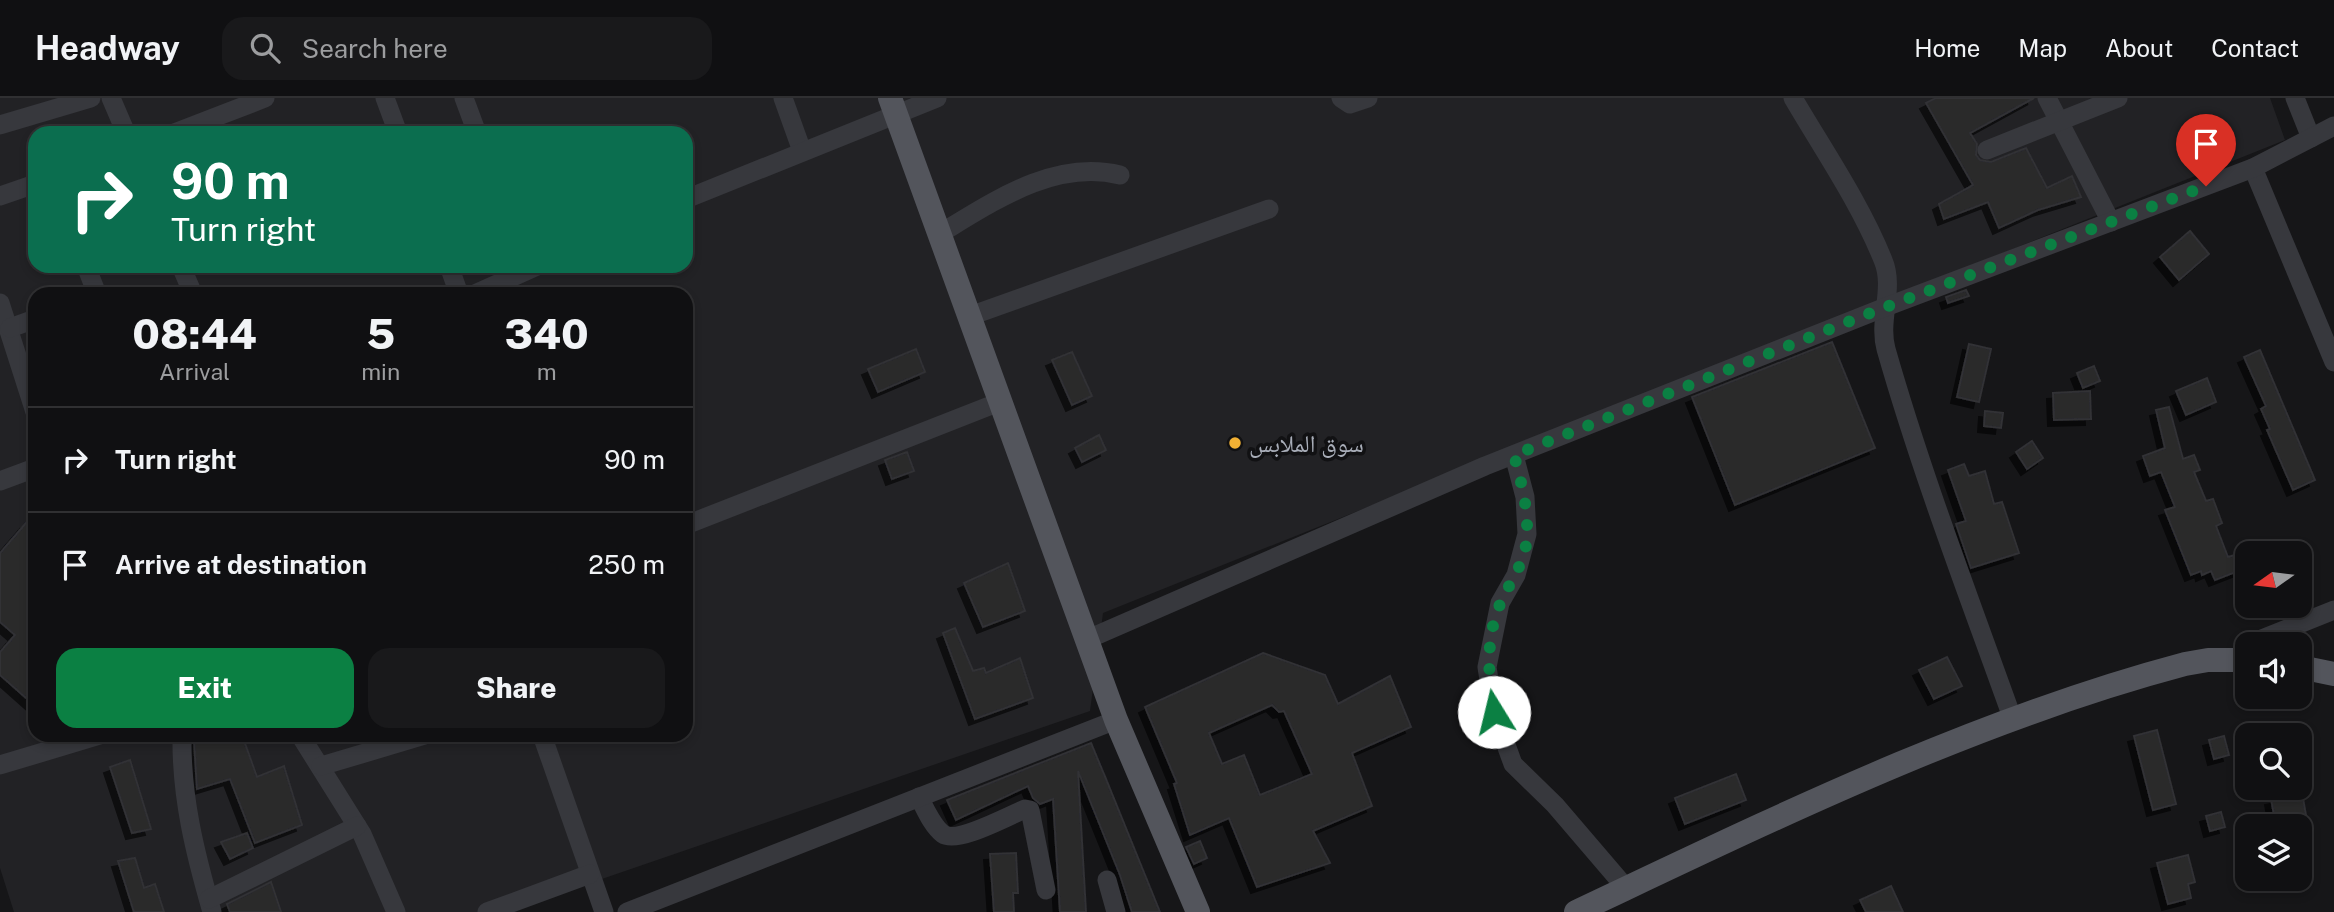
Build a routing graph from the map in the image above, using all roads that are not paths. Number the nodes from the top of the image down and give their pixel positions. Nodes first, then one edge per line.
1 (111, 98) edge
2 (265, 98) edge
3 (385, 98) edge
4 (783, 98) edge
5 (937, 98) edge
6 (1341, 98) edge
7 (1368, 98) edge
8 (1793, 98) edge
9 (2048, 98) edge
10 (2118, 98) edge
11 (2295, 98) edge
12 (466, 99) edge
13 (80, 100) edge
14 (893, 106) edge
15 (2060, 123) junction
16 (0, 125) edge
17 (123, 126) edge
18 (192, 126) edge
19 (395, 126) edge
20 (475, 126) edge
21 (2334, 127) edge
22 (2311, 138) junction
23 (1987, 150) dead end
24 (802, 151) junction
25 (2253, 168) junction
26 (1120, 175) dead end
27 (28, 186) edge
28 (0, 196) edge
29 (693, 196) edge
30 (1269, 209) dead end
31 (2111, 222) junction
32 (941, 233) junction
33 (519, 273) edge
34 (490, 287) edge
35 (0, 303) edge
36 (1883, 308) junction
37 (970, 316) junction
38 (28, 322) edge
39 (10, 328) junction
40 (2334, 362) edge
41 (28, 388) edge
42 (1002, 401) junction
43 (1514, 455) junction
44 (28, 471) edge
45 (0, 481) edge
46 (693, 522) edge
47 (2334, 610) edge
48 (2278, 632) edge
49 (1088, 639) junction
50 (2235, 649) edge
51 (2208, 660) junction
52 (2235, 660) edge
53 (2312, 669) edge
54 (2334, 674) edge
55 (1116, 720) junction
56 (2013, 720) junction
57 (77, 742) edge
58 (182, 742) edge
59 (305, 742) edge
60 (402, 742) edge
61 (544, 742) edge
62 (0, 765) edge
63 (321, 766) junction
64 (919, 797) junction
65 (357, 826) junction
66 (590, 874) junction
67 (1107, 880) dead end
68 (1626, 888) junction
69 (1046, 890) dead end
70 (210, 906) edge
71 (396, 912) edge
72 (487, 912) edge
73 (604, 912) edge
74 (627, 912) edge
75 (1116, 912) edge
76 (1198, 912) edge
77 (1576, 912) edge

1 - 17 street
2 - 18 street
3 - 19 street
4 - 24 street
5 - 14 street
6 - 7 street
8 - 36 street
9 - 15 street
10 - 15 street
11 - 22 street
12 - 20 street
13 - 16 street
14 - 24 street
14 - 32 main road
15 - 23 street
15 - 31 street
21 - 22 street
22 - 25 street
24 - 29 street
25 - 31 street
25 - 40 street
26 - 32 street
27 - 28 street
30 - 37 street
31 - 36 street
32 - 37 main road
33 - 34 street
35 - 39 street
36 - 43 street
36 - 56 street
37 - 42 main road
38 - 39 street
39 - 41 street
42 - 46 street
42 - 49 main road
43 - 49 street
43 - 68 street
44 - 45 street
47 - 48 street
49 - 55 main road
50 - 51 street
51 - 52 main road
51 - 56 main road
53 - 54 main road
55 - 64 street
55 - 76 main road
56 - 68 main road
57 - 62 street
58 - 70 street
59 - 63 street
60 - 63 street
61 - 66 street
63 - 65 street
64 - 69 street
64 - 74 street
65 - 70 street
65 - 71 street
66 - 72 street
66 - 73 street
67 - 75 street
68 - 77 main road

